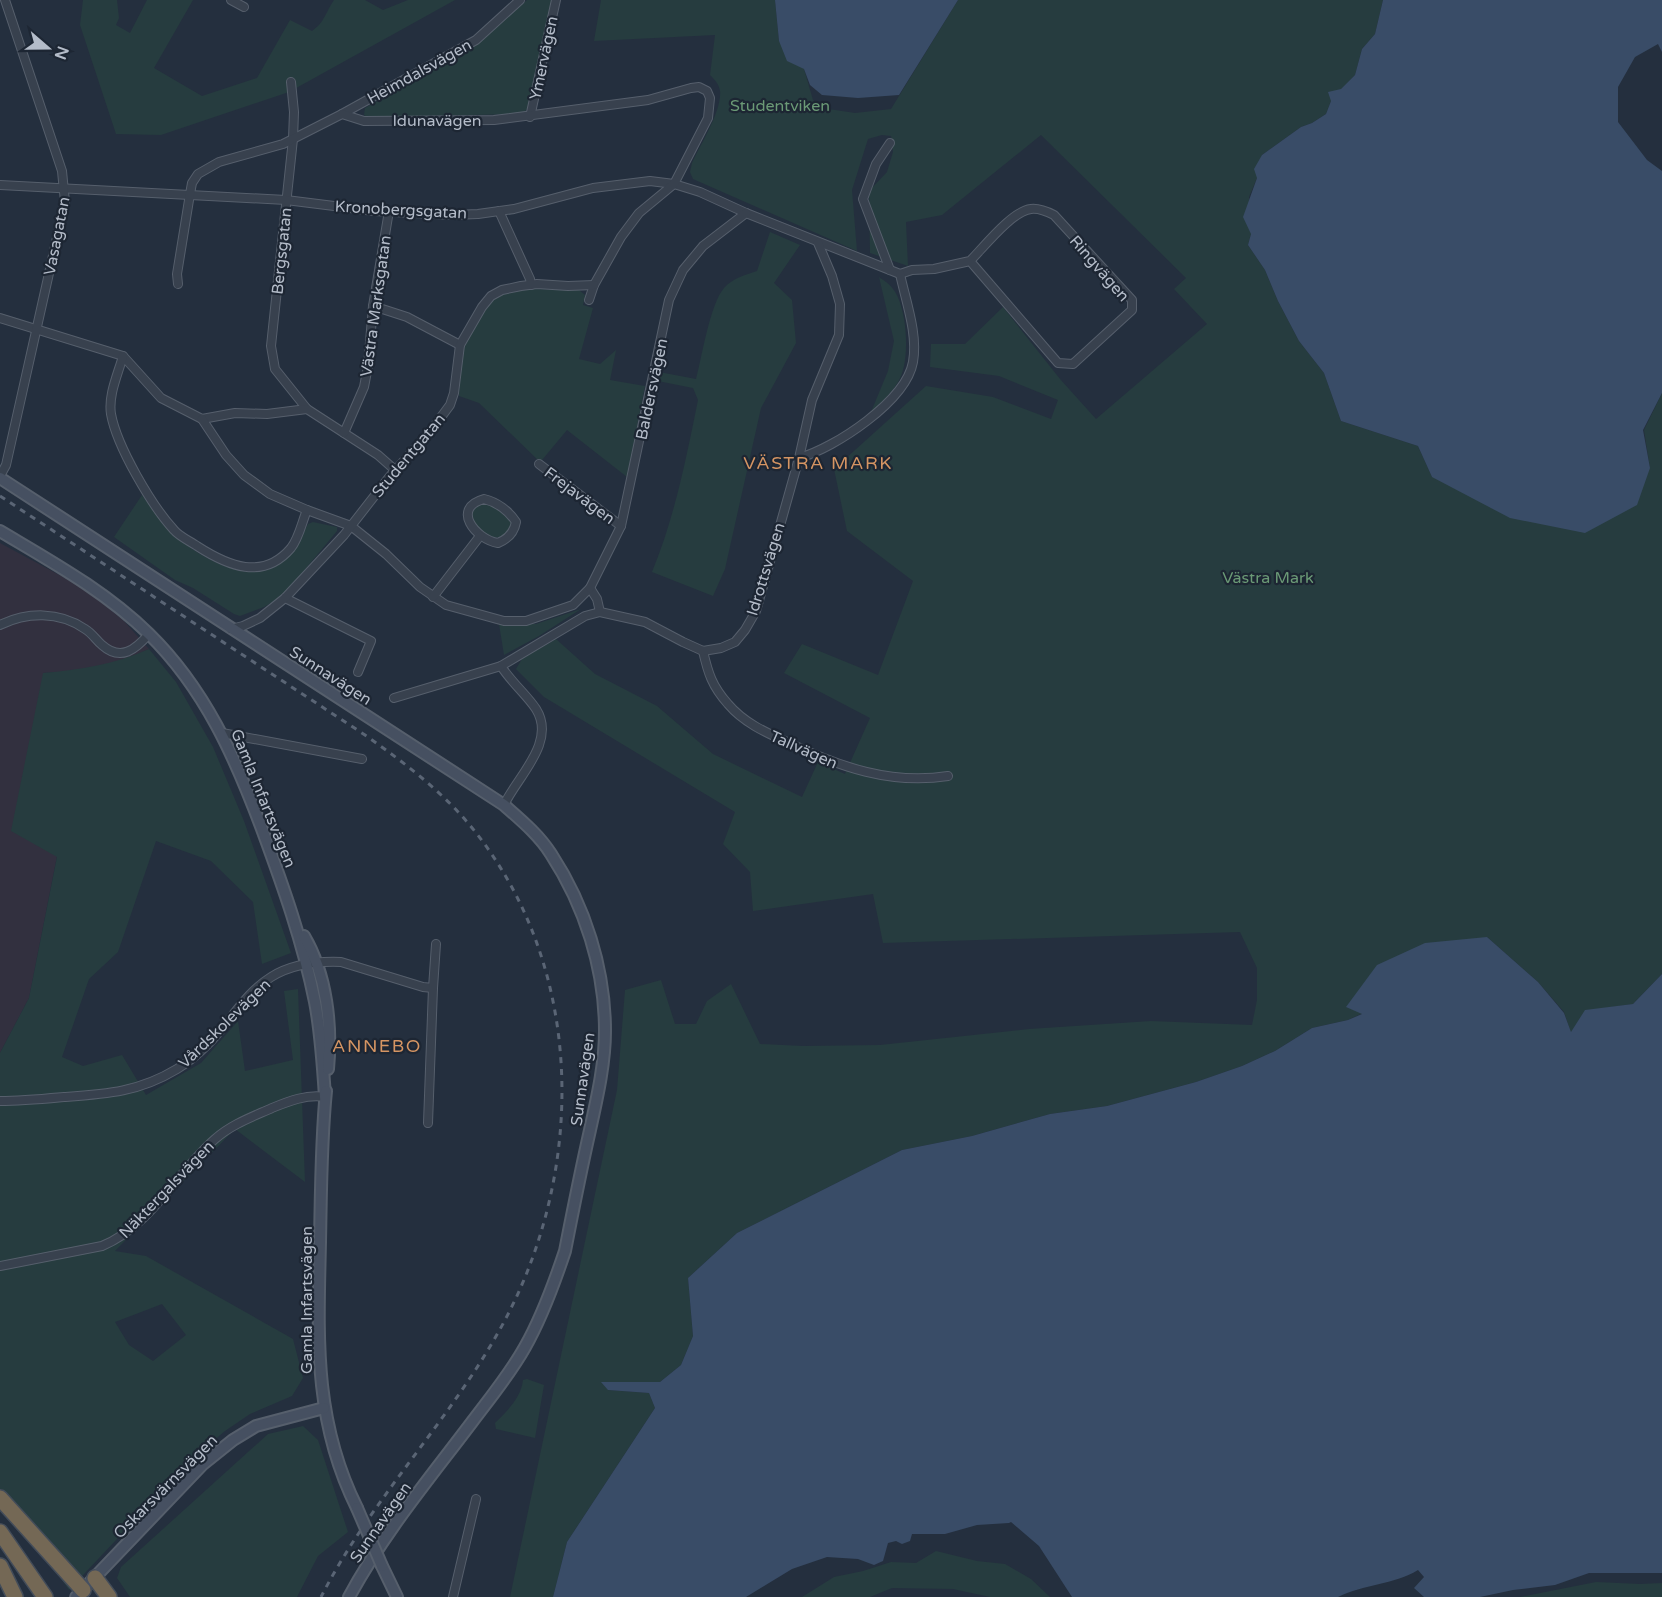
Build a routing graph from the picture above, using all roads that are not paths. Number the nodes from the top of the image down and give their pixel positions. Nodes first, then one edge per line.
1 (5, 0) edge
2 (231, 0) edge
3 (520, 0) edge
4 (556, 0) edge
5 (244, 8) dead end
6 (291, 82) dead end
7 (342, 114) junction
8 (531, 117) junction
9 (292, 139) junction
10 (890, 143) dead end
11 (674, 184) junction
12 (0, 185) edge
13 (65, 188) junction
14 (190, 194) junction
15 (286, 200) junction
16 (500, 211) junction
17 (388, 212) junction
18 (746, 213) junction
19 (818, 243) junction
20 (970, 261) junction
21 (890, 270) junction
22 (900, 274) junction
23 (178, 284) dead end
24 (531, 285) junction
25 (594, 285) junction
26 (589, 300) dead end
27 (373, 306) junction
28 (0, 318) edge
29 (38, 329) junction
30 (460, 345) junction
31 (123, 356) junction
32 (307, 409) junction
33 (202, 419) junction
34 (344, 433) junction
35 (799, 458) junction
36 (539, 464) dead end
37 (395, 470) junction
38 (0, 477) edge
39 (307, 510) junction
40 (351, 526) junction
41 (621, 526) junction
42 (0, 531) edge
43 (480, 536) junction
44 (590, 588) junction
45 (433, 597) junction
46 (285, 598) junction
47 (600, 612) junction
48 (0, 625) edge
49 (231, 629) junction
50 (149, 634) junction
51 (703, 651) junction
52 (501, 666) junction
53 (358, 672) dead end
54 (394, 698) dead end
55 (222, 733) junction
56 (362, 759) dead end
57 (948, 776) dead end
58 (504, 805) junction
59 (436, 944) dead end
60 (311, 964) junction
61 (433, 988) junction
62 (325, 1097) junction
63 (0, 1101) edge
64 (428, 1123) dead end
65 (0, 1266) edge
66 (324, 1408) junction
67 (0, 1498) edge
68 (476, 1499) dead end
69 (0, 1532) edge
70 (0, 1566) edge
71 (0, 1578) edge
72 (95, 1578) junction
73 (80, 1594) edge
74 (45, 1596) edge
75 (13, 1597) edge
76 (109, 1597) edge
77 (350, 1597) edge
78 (397, 1597) edge
79 (453, 1597) edge

1 - 13 street, Vasagatan
2 - 5 street
3 - 7 street, Heimdalsvägen
4 - 8 street, Ymervägen
6 - 9 street, Bergsgatan
7 - 8 street, Idunavägen
7 - 9 street
8 - 11 street, Idunavägen
9 - 14 street
9 - 15 street, Bergsgatan
10 - 21 street
11 - 16 street, Kronobergsgatan
11 - 18 street, Kronobergsgatan
11 - 25 street
12 - 13 street, Kronobergsgatan
13 - 14 street, Kronobergsgatan
13 - 29 street, Vasagatan
14 - 15 street, Kronobergsgatan
14 - 23 street
15 - 17 street, Kronobergsgatan
15 - 32 street, Bergsgatan
16 - 17 street, Kronobergsgatan
16 - 24 street
17 - 27 street, Västra Marksgatan
18 - 19 street, Kronobergsgatan
18 - 41 street, Baldersvägen
19 - 21 street, Kronobergsgatan
19 - 35 street, Idrottsvägen
20 - 20 street, Ringvägen
20 - 22 street
21 - 22 street
22 - 35 street
24 - 25 street, Studentgatan
24 - 30 street, Studentgatan
25 - 26 street
27 - 30 street
27 - 34 street, Västra Marksgatan
28 - 29 street
29 - 31 street
29 - 38 street, Vasagatan
30 - 37 street, Studentgatan
31 - 33 street
31 - 39 street
32 - 33 street
32 - 34 street, Bergsgatan
33 - 39 street
34 - 37 street, Bergsgatan
35 - 51 street, Idrottsvägen
36 - 41 street, Frejavägen
37 - 40 street, Studentgatan
38 - 49 street, Sunnavägen
39 - 40 street
40 - 45 street
40 - 46 street, Studentgatan
41 - 44 street, Baldersvägen
42 - 50 street, Gamla Infartsvägen
43 - 43 street
43 - 45 street
44 - 45 street
44 - 47 street
46 - 49 street, Studentgatan
46 - 53 street
47 - 51 street
47 - 52 street
48 - 50 street
49 - 58 street, Sunnavägen
50 - 55 street, Gamla Infartsvägen
51 - 57 street, Tallvägen
52 - 54 street
52 - 58 street
55 - 56 street
55 - 60 street, Gamla Infartsvägen
58 - 77 street, Sunnavägen
59 - 61 street
60 - 61 street, Vårdskolevägen
60 - 62 street, Gamla Infartsvägen
60 - 63 street, Vårdskolevägen
61 - 64 street
62 - 65 street, Näktergalsvägen
62 - 66 street, Gamla Infartsvägen
66 - 72 street, Oskarsvärnsvägen
66 - 78 street, Gamla Infartsvägen, bridge
67 - 73 highway
68 - 79 street
69 - 74 highway
70 - 75 highway
71 - 75 highway
72 - 73 street, Oskarsvärnsvägen
72 - 76 highway

